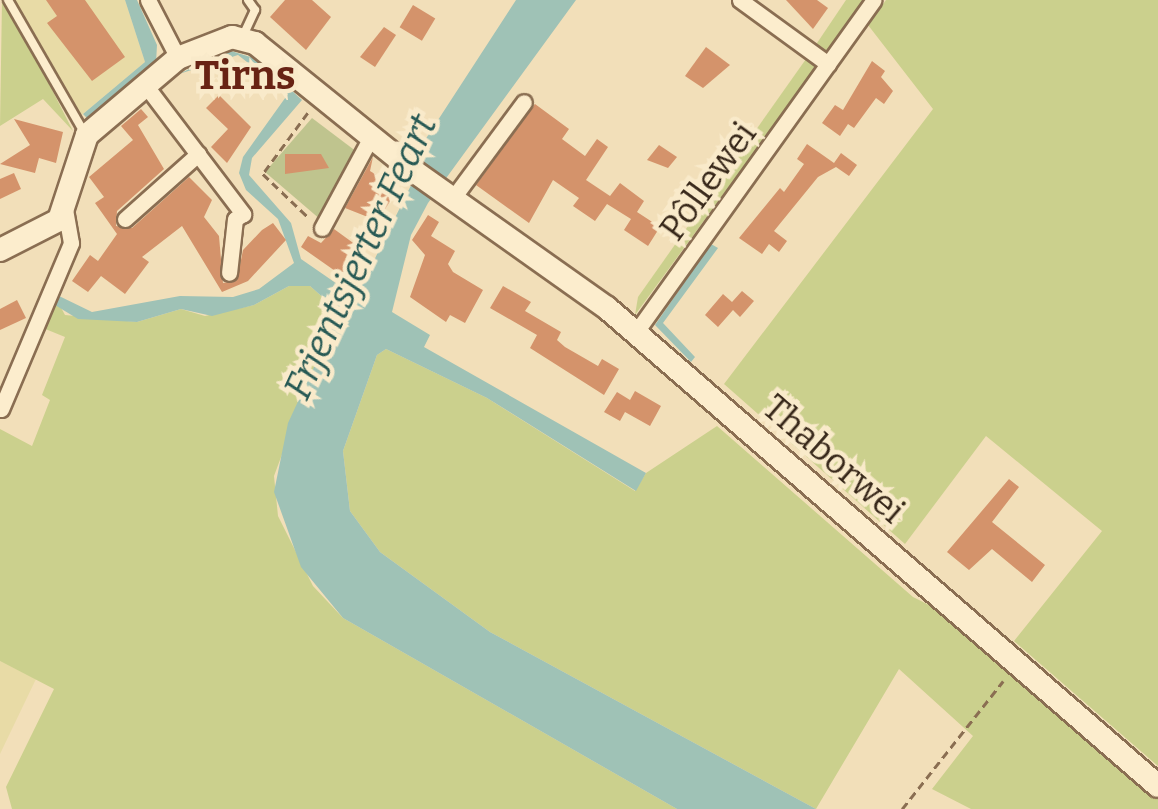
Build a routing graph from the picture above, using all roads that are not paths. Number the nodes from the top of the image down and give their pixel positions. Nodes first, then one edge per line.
1 (8, 0) edge
2 (148, 0) edge
3 (248, 0) edge
4 (740, 0) edge
5 (874, 0) edge
6 (242, 38) junction
7 (178, 58) junction
8 (828, 64) junction
9 (146, 86) junction
10 (524, 102) dead end
11 (87, 135) junction
12 (371, 137) junction
13 (198, 154) junction
14 (446, 194) junction
15 (66, 210) junction
16 (125, 219) dead end
17 (323, 226) road end
18 (0, 250) edge
19 (228, 273) dead end
20 (636, 332) junction
21 (1, 409) edge
22 (1158, 786) edge

1 - 11 lane
2 - 7 street
3 - 6 lane
4 - 8 street
5 - 8 street, Pôllewei
6 - 7 street
6 - 12 street, Thaborwei
7 - 9 street
8 - 20 street, Pôllewei
9 - 11 street
9 - 13 street
10 - 14 street
11 - 15 street
12 - 14 street, Thaborwei
12 - 17 street
13 - 16 street
13 - 19 street
14 - 20 street, Thaborwei
15 - 18 street
15 - 21 street
20 - 22 street, Thaborwei

